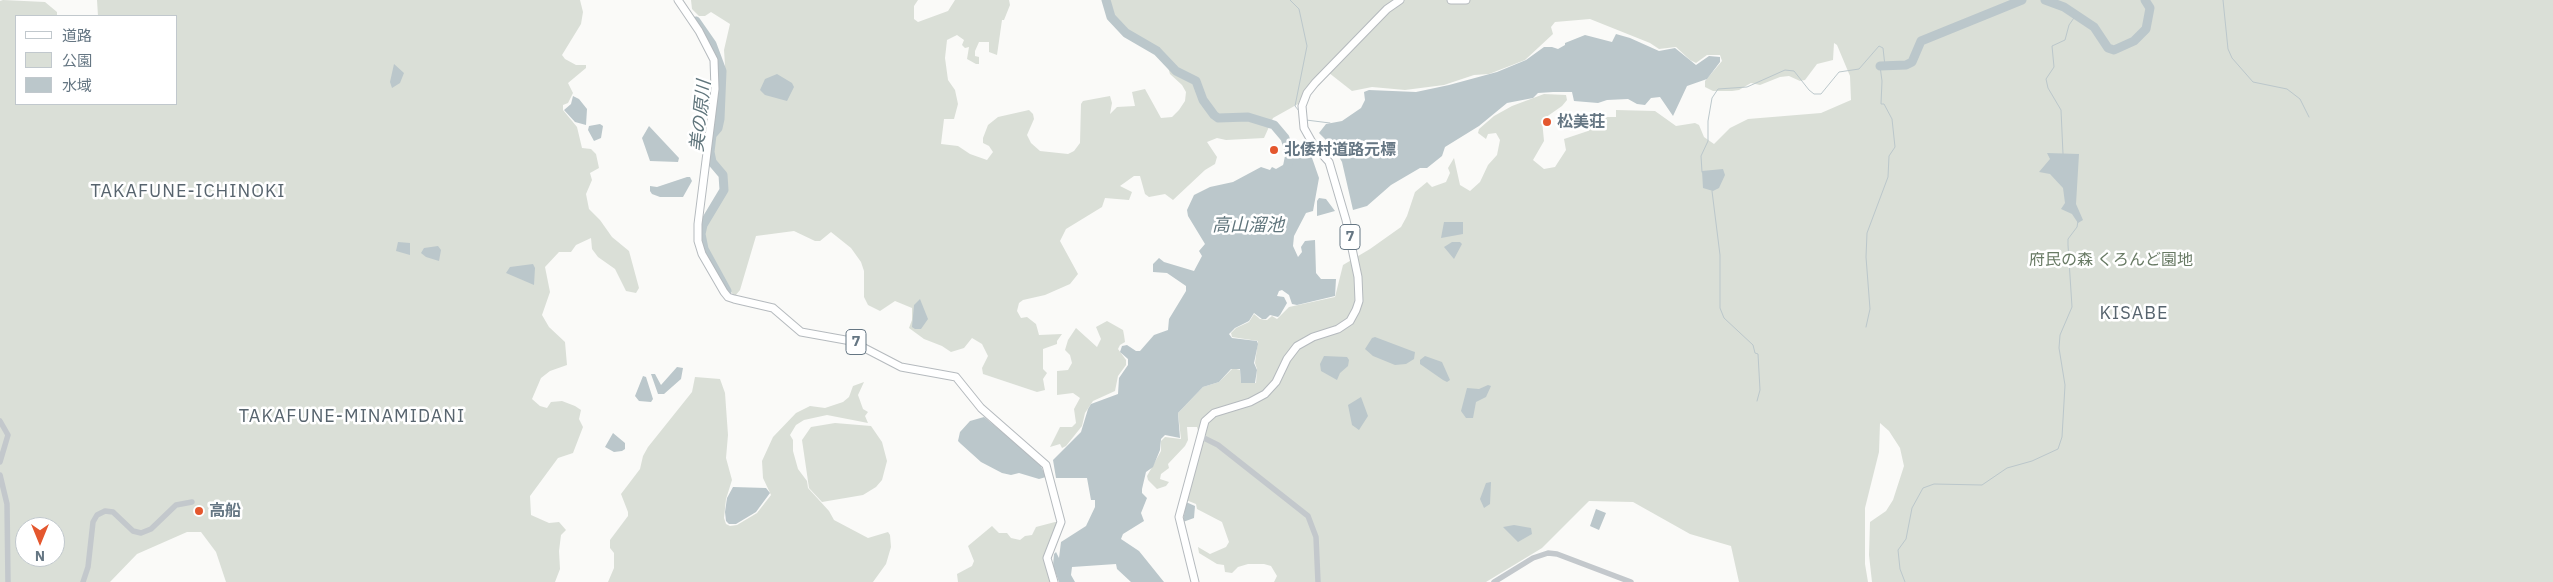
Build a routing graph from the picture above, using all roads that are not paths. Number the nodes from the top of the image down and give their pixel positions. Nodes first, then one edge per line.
1 (678, 0) edge
2 (1400, 0) edge
3 (1451, 0) edge
4 (1466, 0) edge
5 (0, 421) edge
6 (1202, 437) junction
7 (0, 462) edge
8 (0, 476) edge
9 (192, 502) dead end
10 (8, 582) edge
11 (83, 582) edge
12 (1054, 582) edge
13 (1195, 582) edge
14 (1318, 582) edge
15 (1494, 582) edge
16 (1631, 582) edge

1 - 12 main road, 7
2 - 6 main road, 7
3 - 4 main road
5 - 7 street
6 - 13 main road, 7
6 - 14 street
8 - 10 street
9 - 11 street
15 - 16 street

